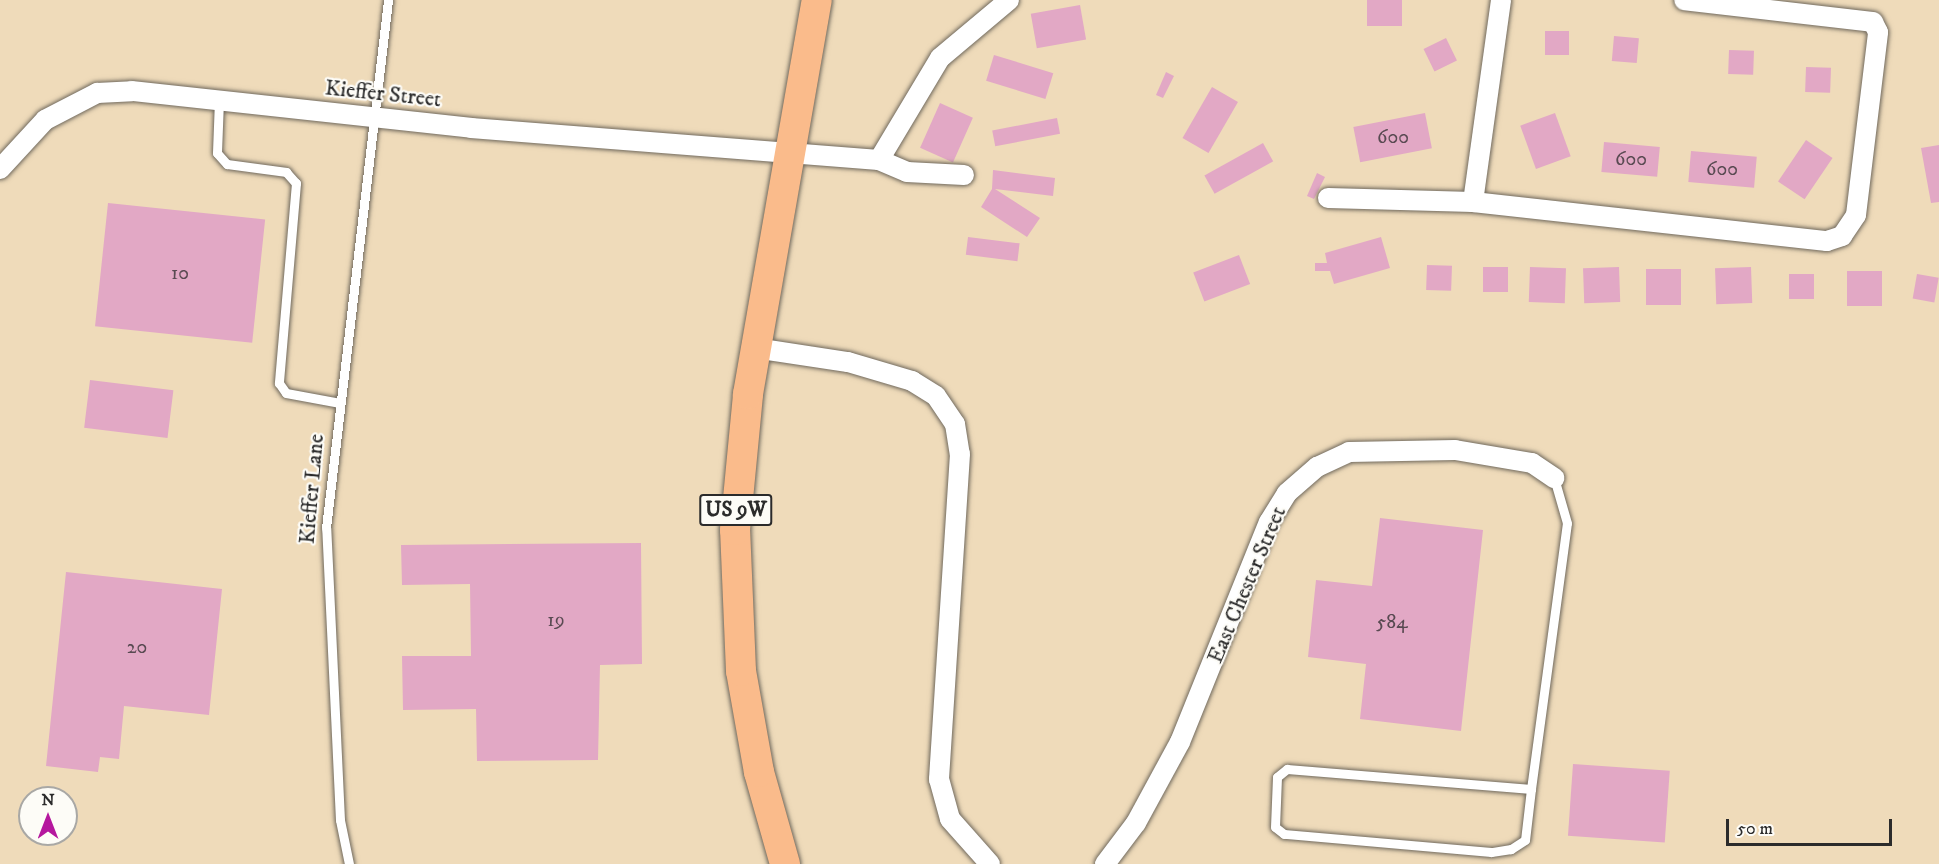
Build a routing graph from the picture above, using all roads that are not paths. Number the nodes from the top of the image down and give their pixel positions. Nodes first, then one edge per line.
1 (388, 0) edge
2 (817, 0) edge
3 (1009, 0) edge
4 (1500, 0) edge
5 (1684, 0) edge
6 (219, 100) junction
7 (375, 117) junction
8 (789, 155) junction
9 (879, 160) junction
10 (0, 169) edge
11 (964, 175) dead end
12 (1328, 198) dead end
13 (1473, 202) junction
14 (755, 348) junction
15 (340, 402) junction
16 (1554, 478) joint
17 (1531, 789) junction
18 (349, 864) edge
19 (785, 864) edge
20 (990, 864) edge
21 (1105, 864) edge

1 - 7 lane, Kieffer Lane
2 - 8 main road, US 9W
3 - 9 street
4 - 13 street
5 - 13 street
6 - 7 street, Kieffer Street
6 - 10 street, Kieffer Street
6 - 15 lane
7 - 8 street, Kieffer Street
7 - 15 lane, Kieffer Lane
8 - 9 street, Kieffer Street
8 - 14 main road, US 9W
9 - 11 street
12 - 13 street
14 - 19 main road, US 9W
14 - 20 street
15 - 18 lane, Kieffer Lane
16 - 17 lane
16 - 21 street, East Chester Street
17 - 17 lane

